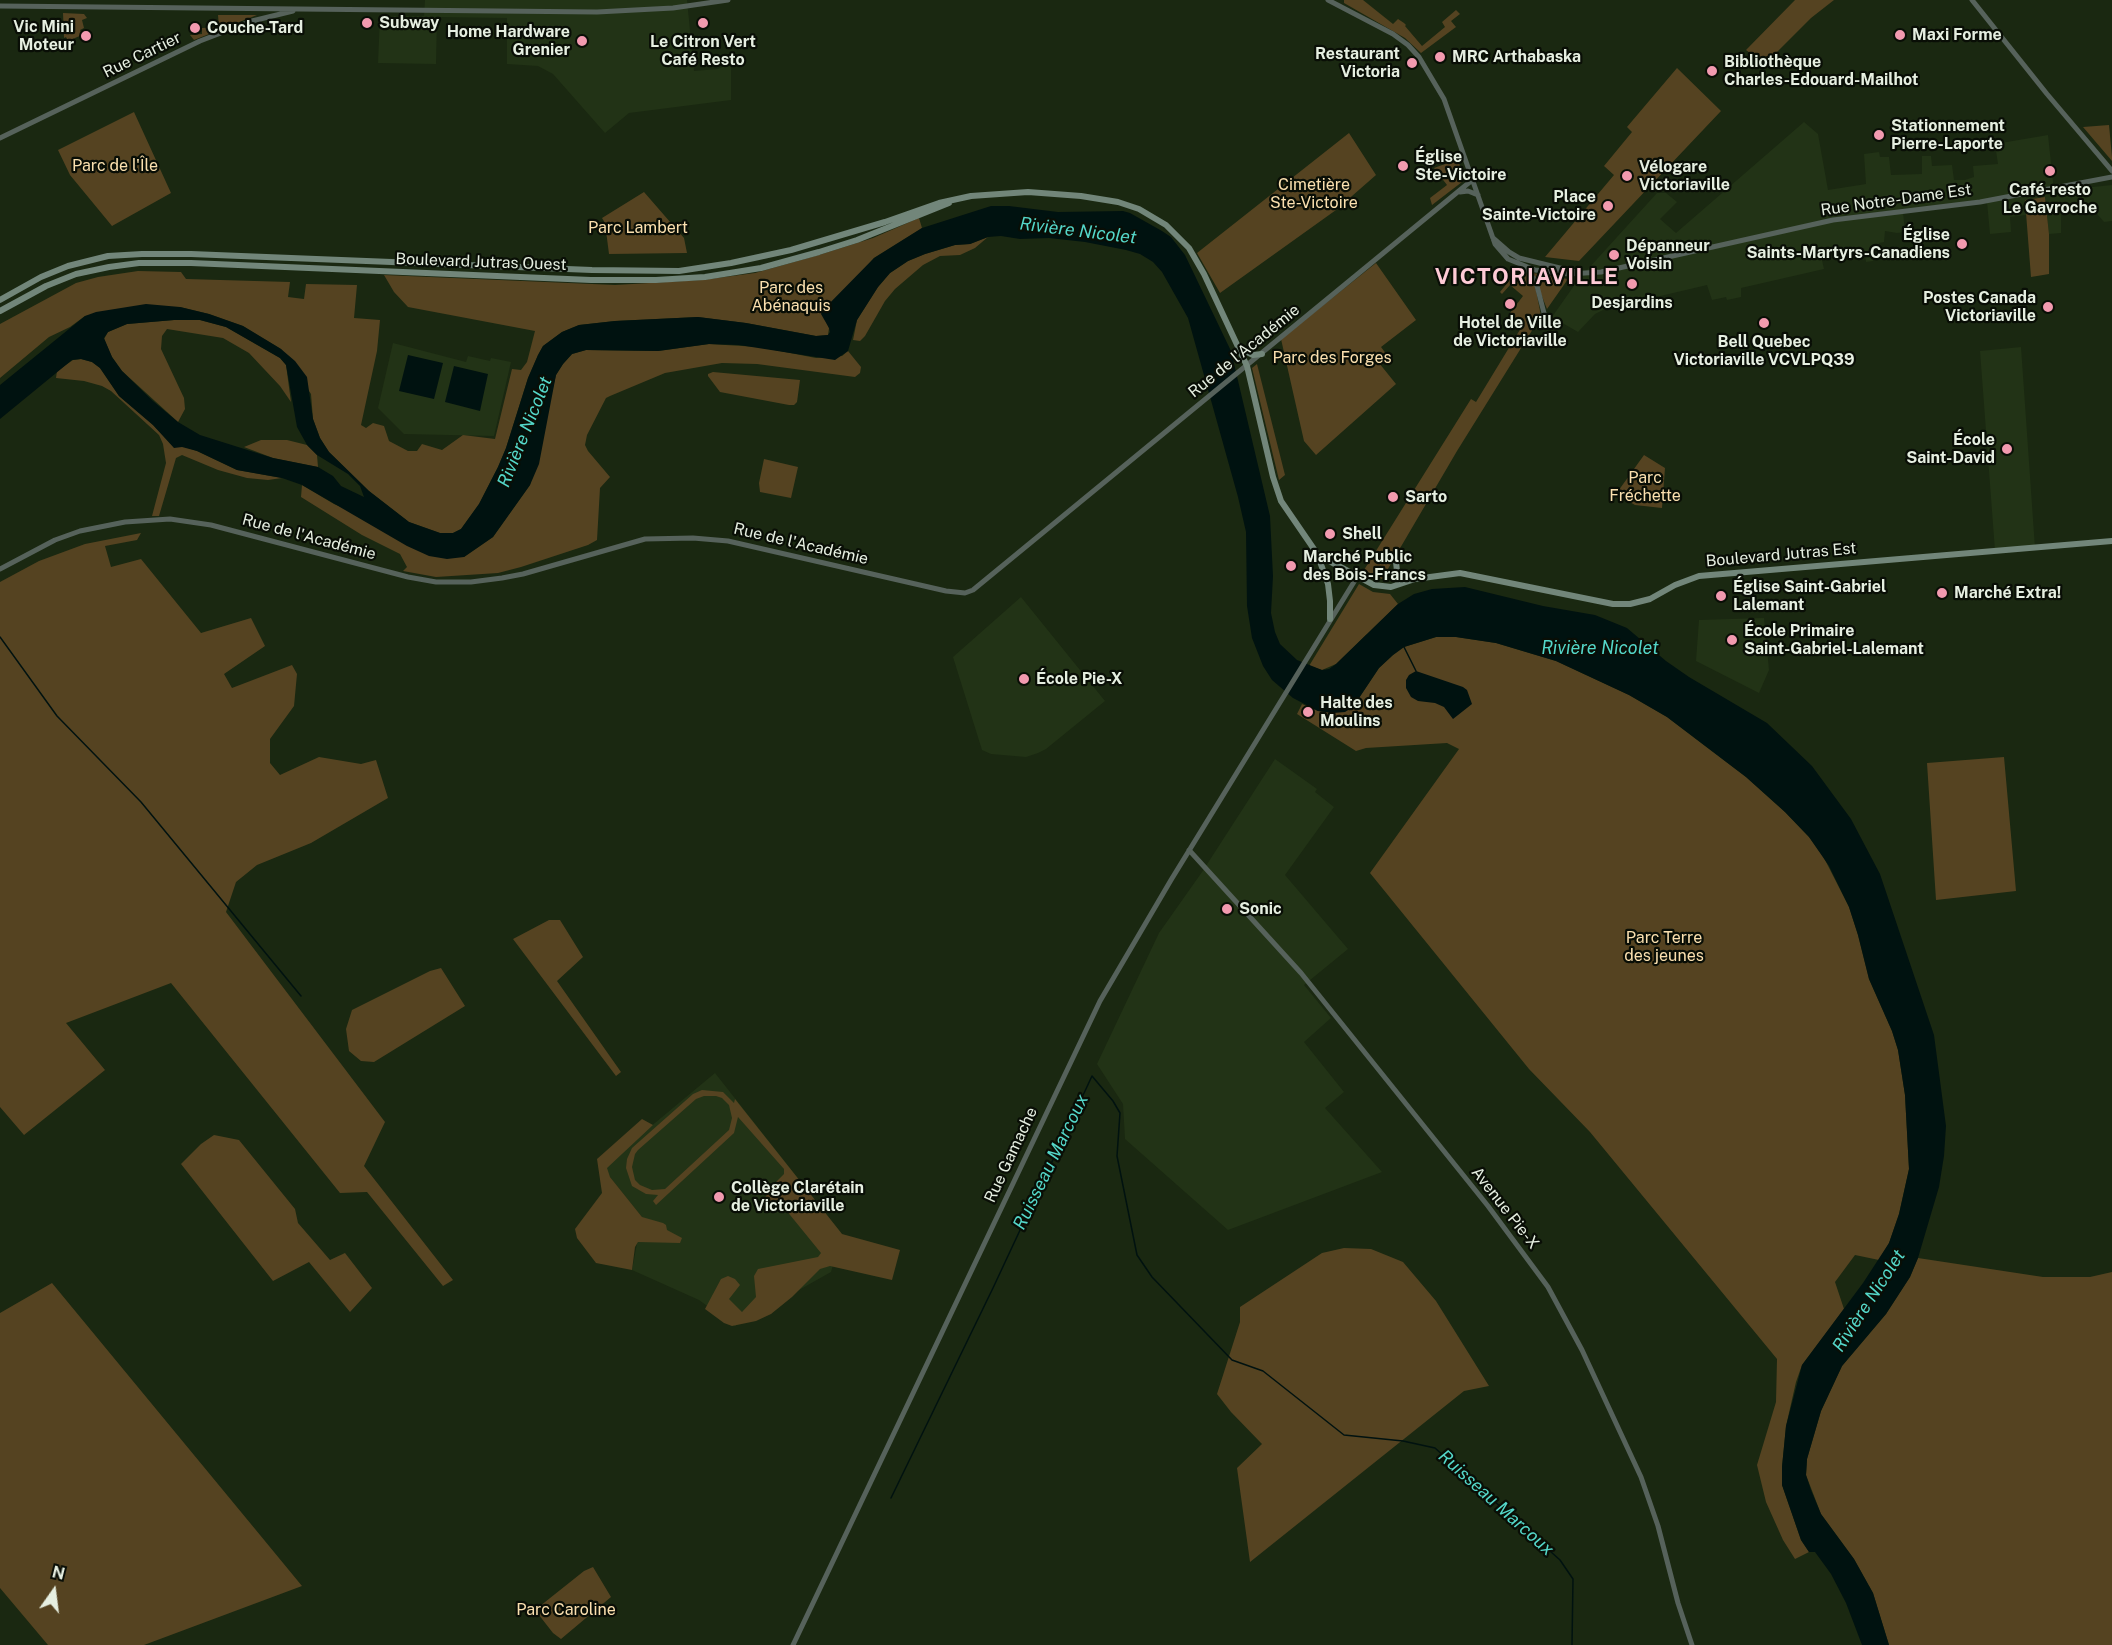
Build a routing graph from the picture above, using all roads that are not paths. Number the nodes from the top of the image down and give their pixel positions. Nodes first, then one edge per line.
1 (728, 0) edge
2 (1328, 0) edge
3 (1972, 0) edge
4 (0, 6) edge
5 (300, 9) junction
6 (0, 138) edge
7 (2112, 171) edge
8 (2112, 177) edge
9 (1471, 182) junction
10 (1458, 192) junction
11 (1478, 195) junction
12 (958, 200) junction
13 (1491, 237) junction
14 (1525, 267) junction
15 (1578, 273) junction
16 (0, 300) edge
17 (0, 311) edge
18 (1545, 317) dead end
19 (1241, 349) junction
20 (1262, 354) junction
21 (1247, 366) junction
22 (2112, 541) edge
23 (1318, 555) junction
24 (1396, 562) dead end
25 (0, 569) edge
26 (1357, 577) junction
27 (1415, 579) junction
28 (1330, 619) junction
29 (1190, 850) junction
30 (793, 1645) edge
31 (1692, 1645) edge

1 - 5 street
2 - 9 street
3 - 7 street
4 - 5 street
5 - 6 street, Rue Cartier
8 - 15 street, Rue Notre-Dame Est
9 - 10 street, Rue de l'Académie
9 - 11 street
10 - 11 street
10 - 20 street, Rue de l'Académie
11 - 13 street
12 - 16 main road, Boulevard Jutras Ouest
12 - 17 main road, Boulevard Jutras Ouest
12 - 19 main road, Boulevard Jutras Ouest
13 - 14 street
13 - 15 street
14 - 15 street
14 - 18 street
19 - 20 main road
19 - 21 main road, Boulevard Jutras Ouest
20 - 21 street, Rue de l'Académie
21 - 23 main road, Boulevard Jutras Ouest
21 - 25 street, Rue de l'Académie
22 - 27 main road, Boulevard Jutras Est
23 - 26 main road, Boulevard Jutras Ouest
23 - 28 main road
24 - 27 main road
26 - 27 main road, Boulevard Jutras Est
26 - 28 street
28 - 29 street, Rue Gamache
29 - 30 street, Rue Gamache
29 - 31 street, Avenue Pie-X

